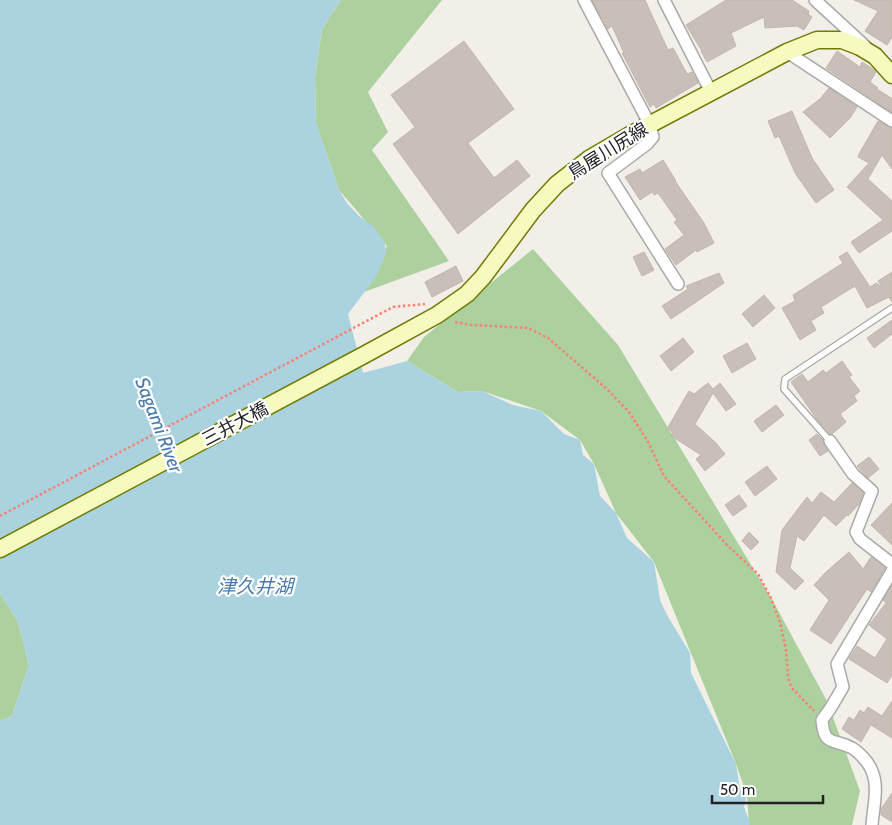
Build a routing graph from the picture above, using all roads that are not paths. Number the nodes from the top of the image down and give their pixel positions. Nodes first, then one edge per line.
1 (584, 0) edge
2 (664, 0) edge
3 (815, 0) edge
4 (786, 52) junction
5 (875, 56) junction
6 (892, 74) edge
7 (711, 92) junction
8 (892, 122) edge
9 (650, 125) junction
10 (678, 284) dead end
11 (892, 308) edge
12 (364, 355) joint
13 (830, 440) joint
14 (0, 549) edge
15 (892, 564) edge
16 (892, 571) edge
17 (872, 825) edge

1 - 9 street
2 - 7 street
3 - 5 street
4 - 5 main road, 鳥屋川尻線
4 - 7 main road, 鳥屋川尻線
4 - 8 street
5 - 6 main road, 鳥屋川尻線
7 - 9 main road, 鳥屋川尻線
9 - 10 street
9 - 12 main road, 鳥屋川尻線
11 - 13 lane
12 - 14 main road, 三井大橋
13 - 15 street
16 - 17 street

